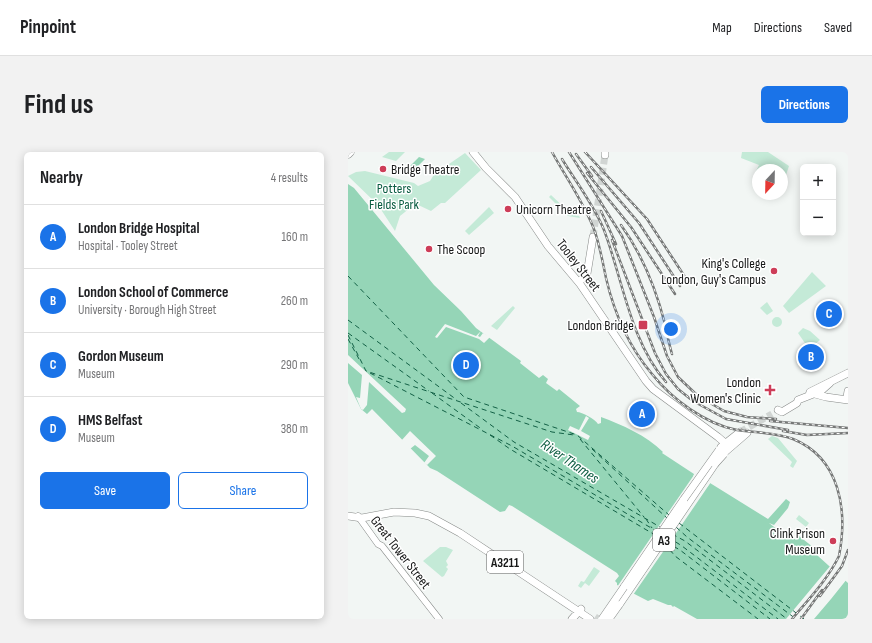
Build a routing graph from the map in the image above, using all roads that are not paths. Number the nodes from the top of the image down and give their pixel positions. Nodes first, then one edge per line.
1 (473, 152) edge
2 (593, 237) tunnel mouth
3 (579, 282) junction
4 (848, 373) edge
5 (814, 392) junction
6 (848, 396) edge
7 (775, 412) tunnel mouth
8 (736, 442) junction
9 (725, 443) junction
10 (723, 452) junction
11 (348, 516) edge
12 (358, 516) junction
13 (626, 589) junction
14 (580, 610) junction
15 (596, 618) edge
16 (439, 619) edge
17 (572, 619) edge
18 (609, 619) edge

1 - 3 main road, Tooley Street
2 - 3 main road
3 - 9 main road, Tooley Street
4 - 5 main road
5 - 6 main road
5 - 7 main road
8 - 9 main road
8 - 9 main road, A3
8 - 10 main road, A3
9 - 10 main road, A3
10 - 13 main road, A3, bridge
11 - 12 main road
12 - 14 main road, A3211
12 - 14 main road, A3211
12 - 16 street, Great Tower Street
13 - 15 main road, A3, bridge
13 - 18 main road, A3, bridge
14 - 15 main road, A3211
14 - 17 main road

